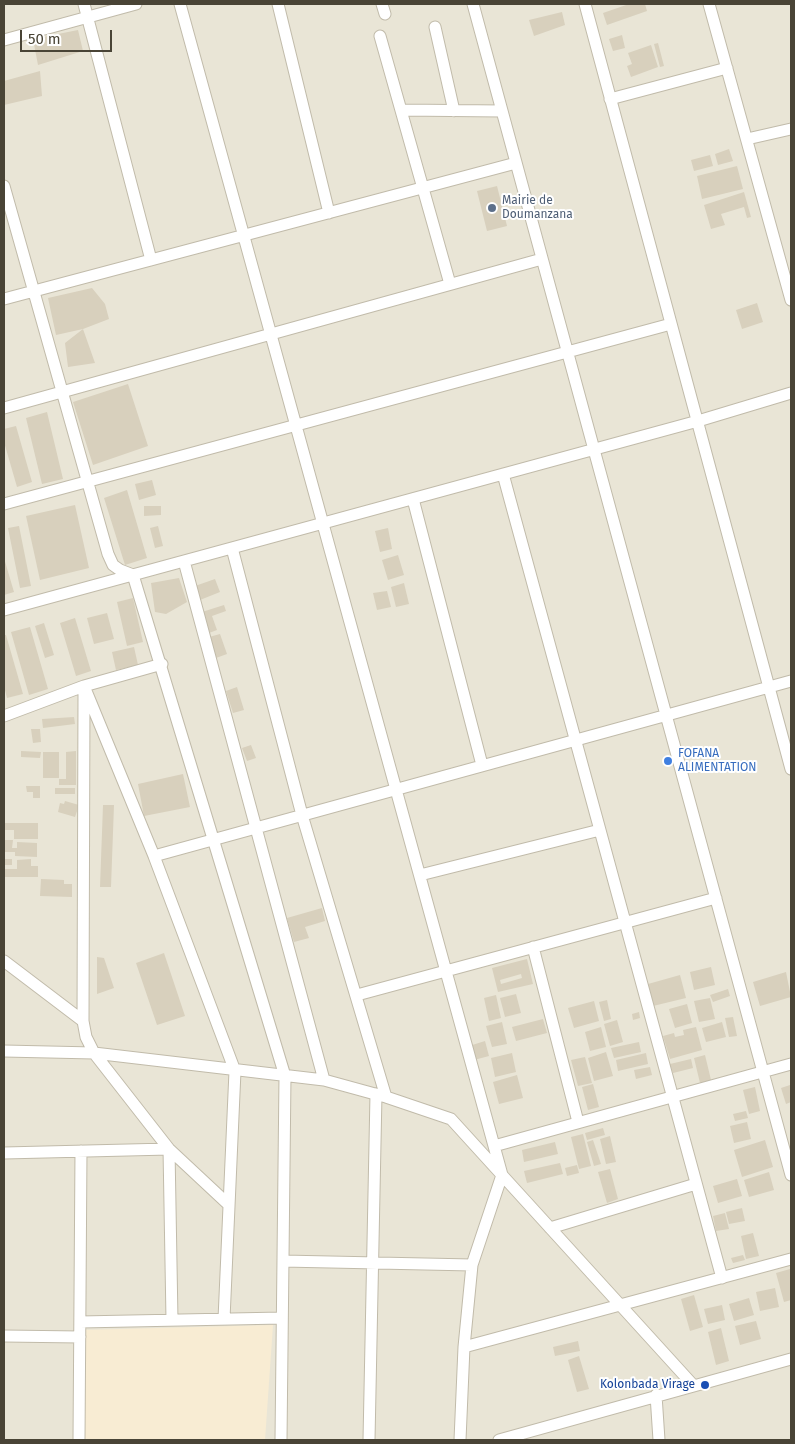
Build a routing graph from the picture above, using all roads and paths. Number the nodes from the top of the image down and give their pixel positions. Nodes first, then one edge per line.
1 (84, 4) edge
2 (136, 4) edge
3 (180, 4) edge
4 (278, 4) edge
5 (473, 4) edge
6 (585, 4) edge
7 (709, 4) edge
8 (88, 17) junction
9 (435, 27) dead end
10 (380, 36) dead end
11 (4, 40) edge
12 (727, 68) junction
13 (610, 99) junction
14 (401, 110) junction
15 (454, 111) junction
16 (502, 111) junction
17 (791, 129) edge
18 (747, 139) junction
19 (516, 163) junction
20 (4, 186) edge
21 (423, 188) junction
22 (329, 213) junction
23 (244, 236) junction
24 (542, 259) junction
25 (150, 260) junction
26 (450, 284) junction
27 (32, 292) junction
28 (4, 299) edge
29 (791, 300) edge
30 (671, 324) junction
31 (271, 334) junction
32 (568, 352) junction
33 (60, 392) junction
34 (791, 393) edge
35 (4, 408) edge
36 (698, 422) junction
37 (296, 425) junction
38 (594, 450) junction
39 (503, 474) junction
40 (86, 482) junction
41 (413, 499) junction
42 (4, 504) edge
43 (323, 524) junction
44 (232, 548) junction
45 (184, 561) junction
46 (134, 575) junction
47 (4, 610) edge
48 (162, 664) junction
49 (791, 681) edge
50 (84, 686) junction
51 (769, 687) junction
52 (666, 715) junction
53 (4, 716) edge
54 (576, 740) junction
55 (482, 765) junction
56 (791, 769) edge
57 (396, 789) junction
58 (302, 815) junction
59 (254, 828) junction
60 (600, 830) junction
61 (214, 839) junction
62 (154, 856) junction
63 (420, 875) junction
64 (716, 898) junction
65 (625, 922) junction
66 (533, 947) junction
67 (4, 961) edge
68 (446, 971) junction
69 (357, 995) junction
70 (84, 1022) junction
71 (4, 1051) edge
72 (94, 1052) junction
73 (791, 1064) edge
74 (235, 1071) junction
75 (763, 1072) junction
76 (285, 1076) junction
77 (324, 1080) junction
78 (381, 1096) junction
79 (672, 1097) junction
80 (578, 1122) junction
81 (494, 1146) junction
82 (169, 1149) junction
83 (81, 1151) junction
84 (4, 1153) edge
85 (502, 1175) junction
86 (791, 1175) edge
87 (696, 1184) junction
88 (229, 1205) junction
89 (550, 1228) junction
90 (791, 1259) edge
91 (282, 1261) junction
92 (373, 1263) junction
93 (472, 1265) junction
94 (722, 1278) junction
95 (620, 1305) junction
96 (282, 1318) junction
97 (224, 1319) junction
98 (172, 1320) junction
99 (80, 1322) junction
100 (4, 1336) edge
101 (80, 1337) junction
102 (464, 1347) junction
103 (791, 1359) edge
104 (693, 1385) junction
105 (656, 1395) junction
106 (79, 1440) edge
107 (281, 1440) edge
108 (370, 1440) edge
109 (460, 1440) edge
110 (499, 1440) edge
111 (659, 1440) edge

1 - 8 street
2 - 8 street
3 - 23 street
4 - 22 street
5 - 16 street
6 - 13 street
7 - 12 street
8 - 11 street
8 - 25 street
9 - 15 street
10 - 14 street
12 - 13 street
12 - 18 street
13 - 30 street
14 - 15 street
14 - 21 street
15 - 16 street
16 - 19 street
17 - 18 street
18 - 29 street
19 - 21 street
19 - 24 street
20 - 27 street
21 - 22 street
21 - 26 street
22 - 23 street
23 - 25 street
23 - 31 street
24 - 26 street
24 - 32 street
25 - 27 street
26 - 31 street
27 - 28 street
27 - 33 street
30 - 32 street
30 - 36 street
31 - 33 street
31 - 37 street
32 - 37 street
32 - 38 street
33 - 35 street
33 - 40 street
34 - 36 street
36 - 38 street
36 - 51 street
37 - 40 street
37 - 43 street
38 - 39 street
38 - 52 street
39 - 41 street
39 - 54 street
40 - 42 street
40 - 46 street
41 - 43 street
41 - 55 street
43 - 44 street
43 - 57 street
44 - 45 street
44 - 58 street
45 - 46 street
45 - 59 street
46 - 47 street
46 - 48 street
48 - 50 street
48 - 61 street
49 - 51 street
50 - 53 street
50 - 62 street
50 - 70 street
51 - 52 street
51 - 56 street
52 - 54 street
52 - 64 street
54 - 55 street
54 - 60 street
55 - 57 street
57 - 58 street
57 - 63 street
58 - 59 street
58 - 69 street
59 - 61 street
59 - 77 street
60 - 63 street
60 - 65 street
61 - 62 street
61 - 76 street
62 - 74 street
63 - 68 street
64 - 65 street
64 - 75 street
65 - 66 street
65 - 79 street
66 - 68 street
66 - 80 street
67 - 70 street
68 - 69 street
68 - 81 street
69 - 78 street
70 - 72 street
71 - 72 street
72 - 74 street
72 - 82 street
73 - 75 street
74 - 76 street
74 - 88 street
75 - 79 street
75 - 86 street
76 - 77 street
76 - 91 street
77 - 78 street
78 - 85 street
78 - 92 street
79 - 80 street
79 - 87 street
80 - 81 street
81 - 85 street
82 - 83 street
82 - 88 street
82 - 98 street
83 - 84 street
83 - 99 street
85 - 89 street
85 - 93 street
87 - 89 street
87 - 94 street
88 - 97 street
89 - 95 street
90 - 94 street
91 - 92 street
91 - 96 street
92 - 93 street
92 - 108 street
93 - 102 street
94 - 95 street
95 - 102 street
95 - 104 street
96 - 97 street
96 - 107 street
97 - 98 street
98 - 99 street
99 - 101 street
100 - 101 street
101 - 106 street
102 - 109 street
103 - 104 street
104 - 105 street
105 - 110 street
105 - 111 street

